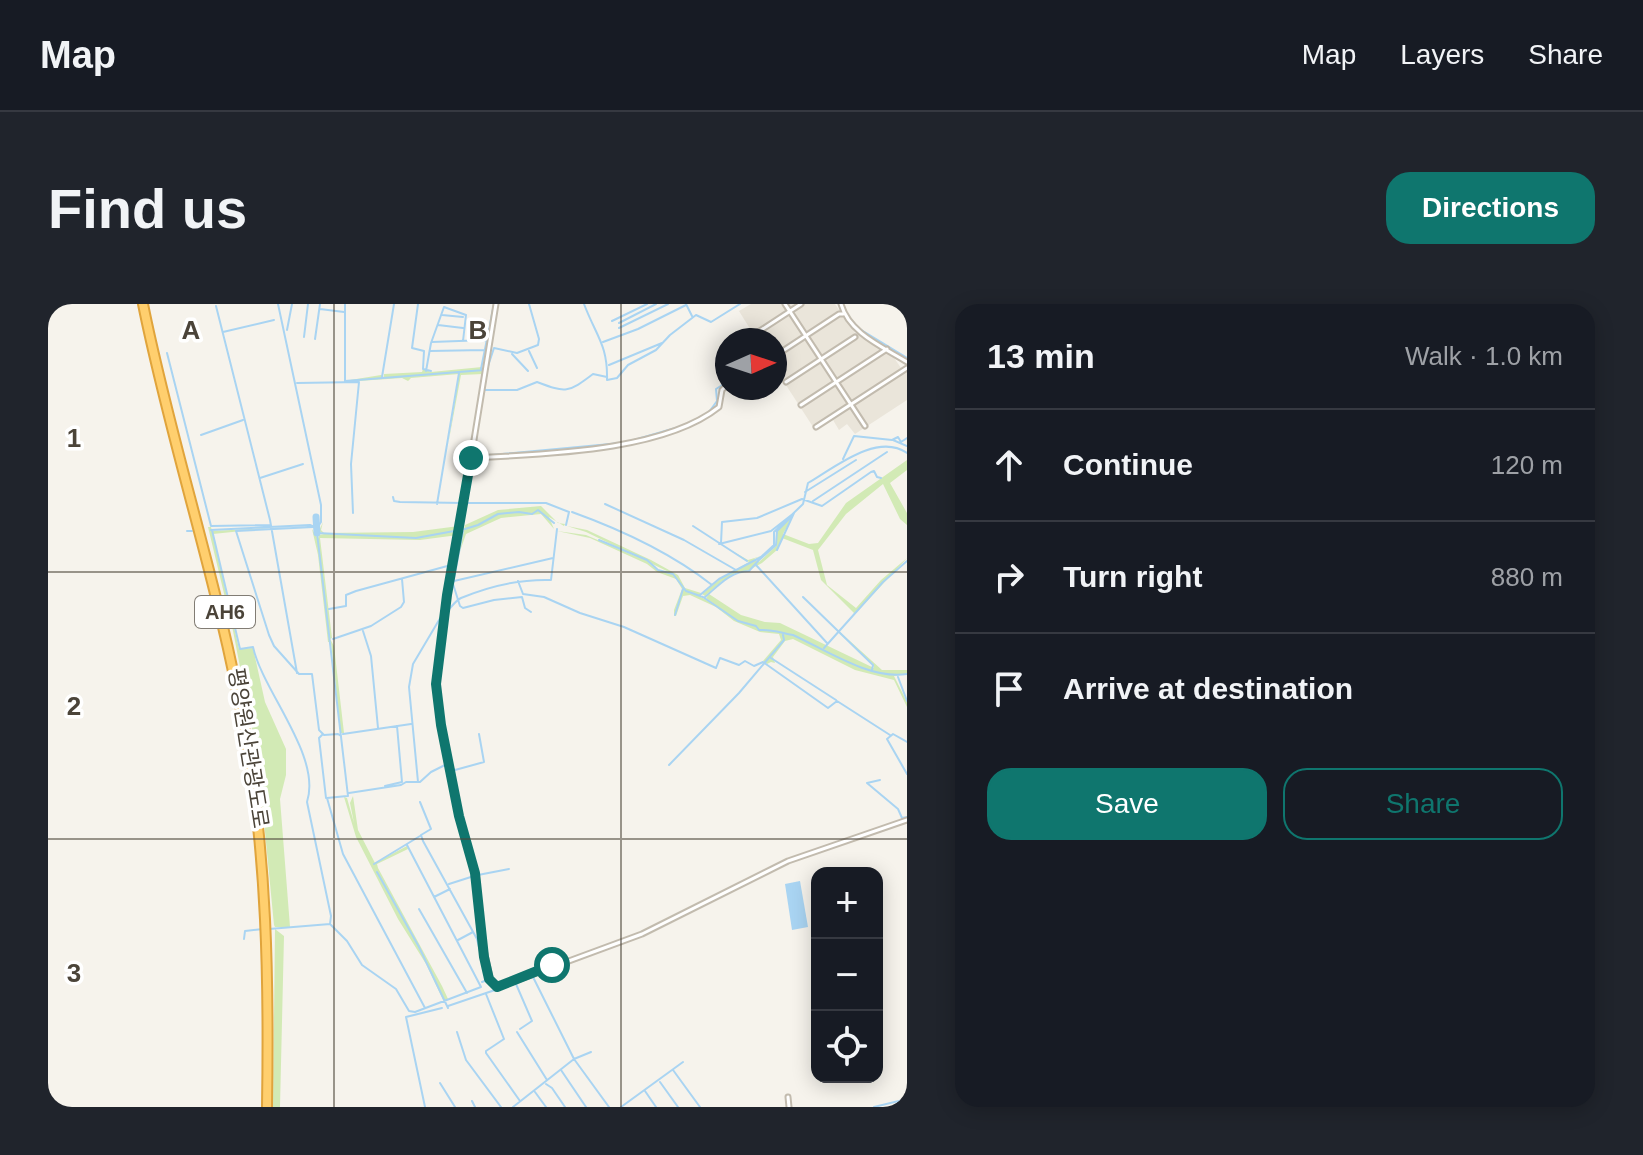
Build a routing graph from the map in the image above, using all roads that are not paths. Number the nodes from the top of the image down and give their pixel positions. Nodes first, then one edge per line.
1 (145, 304) edge
2 (496, 304) edge
3 (785, 304) edge
4 (801, 304) edge
5 (841, 304) edge
6 (789, 311) junction
7 (843, 314) junction
8 (764, 328) edge
9 (806, 336) junction
10 (855, 337) dead end
11 (787, 348) edge
12 (887, 349) junction
13 (821, 359) junction
14 (907, 362) edge
15 (907, 368) edge
16 (787, 381) edge
17 (836, 382) junction
18 (720, 400) edge
19 (801, 405) dead end
20 (851, 405) junction
21 (865, 426) dead end
22 (816, 427) dead end
23 (471, 458) junction
24 (907, 820) edge
25 (788, 1097) dead end
26 (269, 1107) edge
27 (789, 1107) edge

1 - 26 highway, 평양원산관광도로 / AH6
2 - 23 street
3 - 6 street
4 - 6 street
5 - 7 street
6 - 8 street
6 - 9 street
7 - 9 street
7 - 12 street
9 - 11 street
9 - 13 street
10 - 13 street
12 - 14 street
12 - 17 street
13 - 16 street
13 - 17 street
15 - 20 street
17 - 19 street
17 - 20 street
18 - 23 street
20 - 21 street
20 - 22 street
23 - 24 street
25 - 27 street

